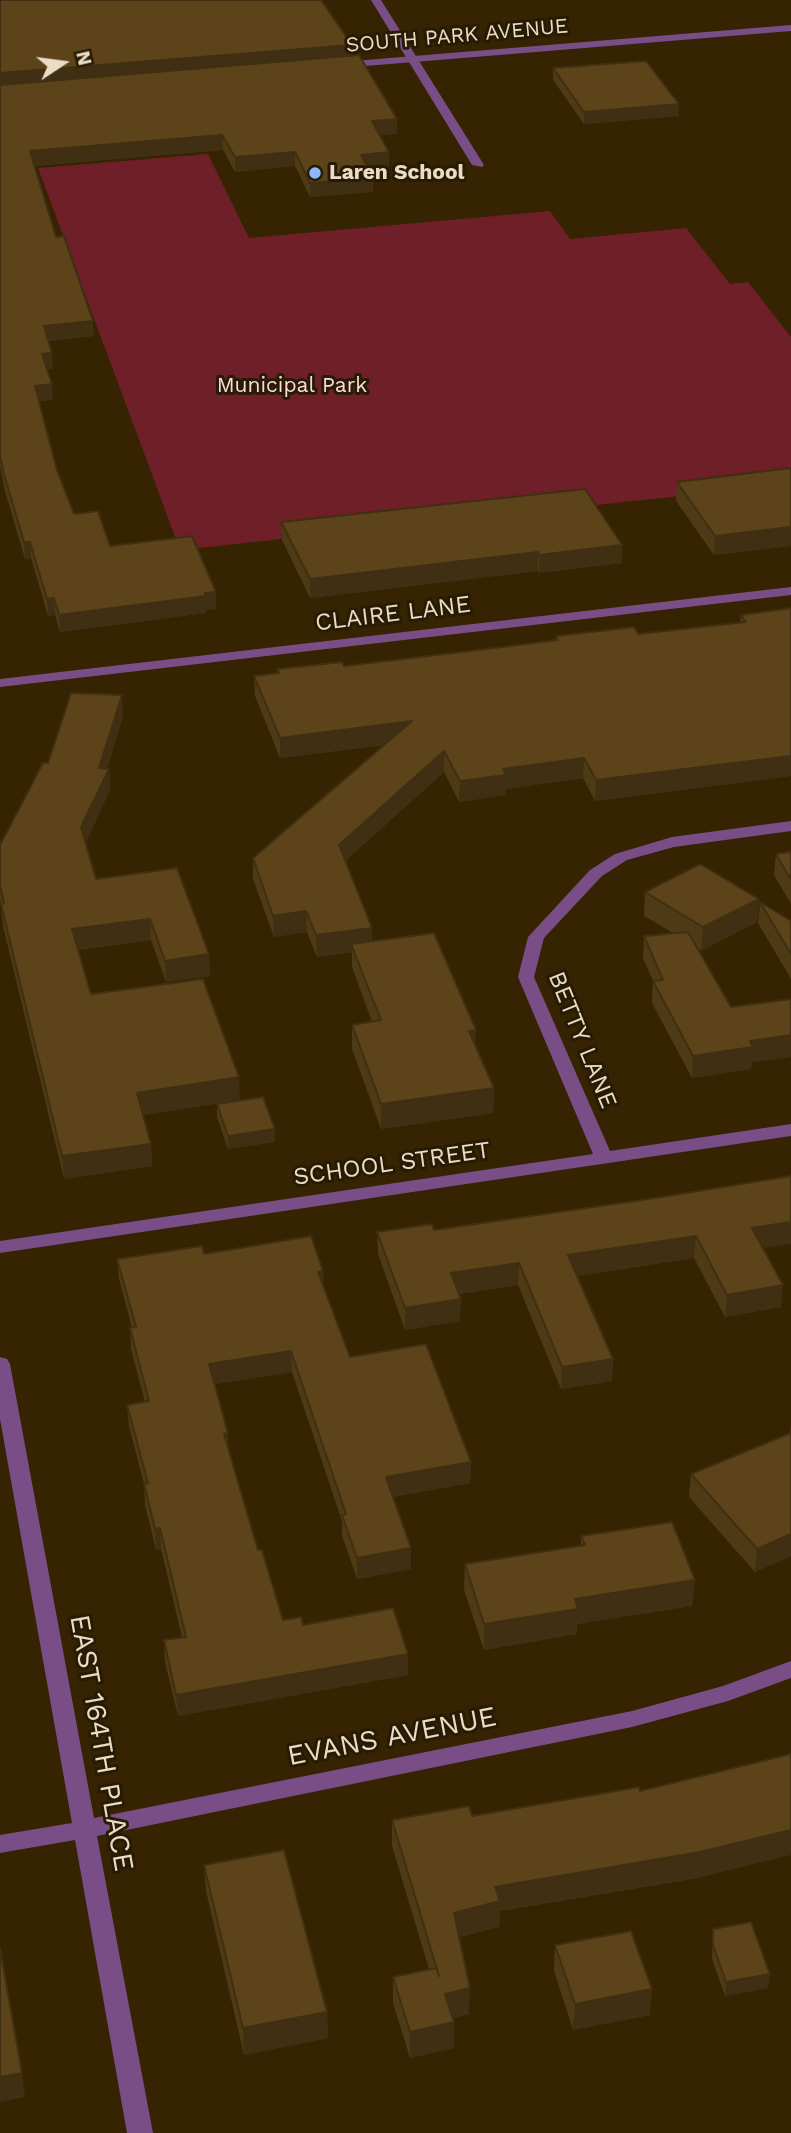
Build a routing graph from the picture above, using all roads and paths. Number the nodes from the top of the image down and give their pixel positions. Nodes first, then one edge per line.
1 (376, 0) edge
2 (791, 28) edge
3 (413, 59) junction
4 (330, 66) edge
5 (478, 164) dead end
6 (791, 591) edge
7 (0, 683) edge
8 (791, 827) edge
9 (791, 1130) edge
10 (604, 1157) junction
11 (0, 1247) edge
12 (0, 1364) edge
13 (791, 1669) edge
14 (87, 1829) junction
15 (0, 1843) edge
16 (140, 2133) edge

1 - 3 street
2 - 3 street, SOUTH PARK AVENUE
3 - 4 street, SOUTH PARK AVENUE
3 - 5 street
6 - 7 street, CLAIRE LANE
8 - 10 street, BETTY LANE
9 - 10 street, SCHOOL STREET
10 - 11 street, SCHOOL STREET
12 - 14 street, EAST 164TH PLACE
13 - 14 street, EVANS AVENUE
14 - 15 street, EVANS AVENUE
14 - 16 street, EAST 164TH PLACE

